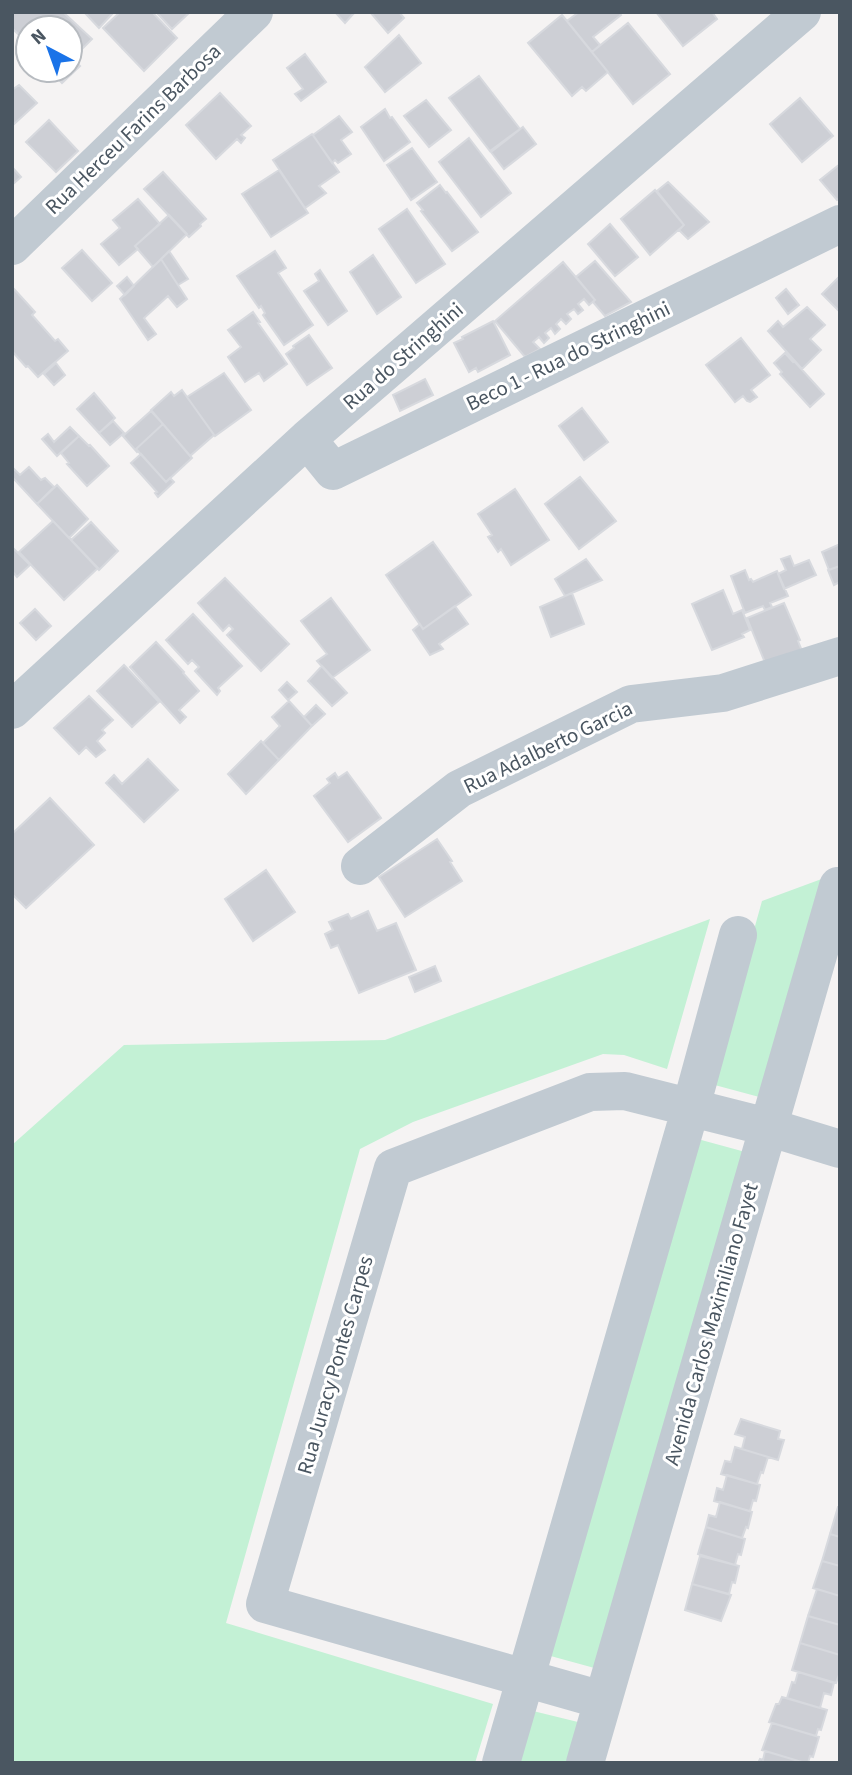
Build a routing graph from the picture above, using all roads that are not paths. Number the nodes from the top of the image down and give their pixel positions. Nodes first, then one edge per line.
1 (254, 12) edge
2 (802, 12) edge
3 (840, 224) edge
4 (12, 246) edge
5 (307, 439) junction
6 (840, 656) edge
7 (12, 710) edge
8 (360, 866) dead end
9 (838, 886) edge
10 (738, 935) dead end
11 (691, 1107) junction
12 (768, 1127) junction
13 (840, 1149) edge
14 (526, 1678) junction
15 (602, 1700) junction
16 (501, 1763) edge
17 (585, 1763) edge

1 - 4 street, Rua Herceu Farins Barbosa
2 - 5 street, Rua do Stringhini
3 - 5 street, Beco 1 - Rua do Stringhini
5 - 7 street, Rua do Stringhini
6 - 8 street, Rua Adalberto Garcia
9 - 12 street, Avenida Carlos Maximiliano Fayet
10 - 11 street
11 - 12 street
11 - 14 street
11 - 14 street, Rua Juracy Pontes Carpes
12 - 13 street
12 - 15 street, Avenida Carlos Maximiliano Fayet
14 - 15 street
14 - 16 street
15 - 17 street, Avenida Carlos Maximiliano Fayet

